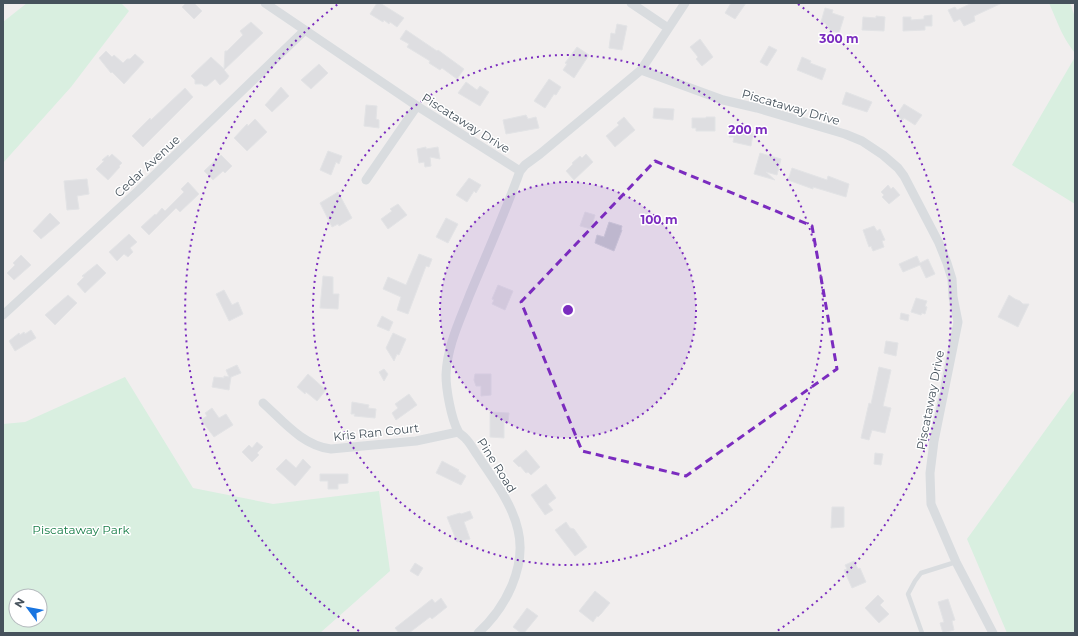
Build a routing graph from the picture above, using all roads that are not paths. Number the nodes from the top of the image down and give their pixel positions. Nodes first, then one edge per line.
1 (265, 3) edge
2 (631, 3) edge
3 (685, 3) edge
4 (668, 28) junction
5 (305, 30) junction
6 (641, 70) junction
7 (417, 106) junction
8 (520, 171) junction
9 (366, 180) dead end
10 (3, 315) edge
11 (263, 404) dead end
12 (458, 432) junction
13 (956, 562) junction
14 (478, 633) edge
15 (922, 633) edge
16 (994, 633) edge

1 - 5 street, Piscataway Drive
2 - 4 street
3 - 4 street
4 - 6 street
5 - 7 street, Piscataway Drive
5 - 10 street, Cedar Avenue
6 - 8 street
6 - 13 street, Piscataway Drive
7 - 8 street, Piscataway Drive
7 - 9 street
8 - 12 street, Pine Road
11 - 12 street, Kris Ran Court
12 - 14 street, Pine Road
13 - 15 lane
13 - 16 street, Piscataway Drive

